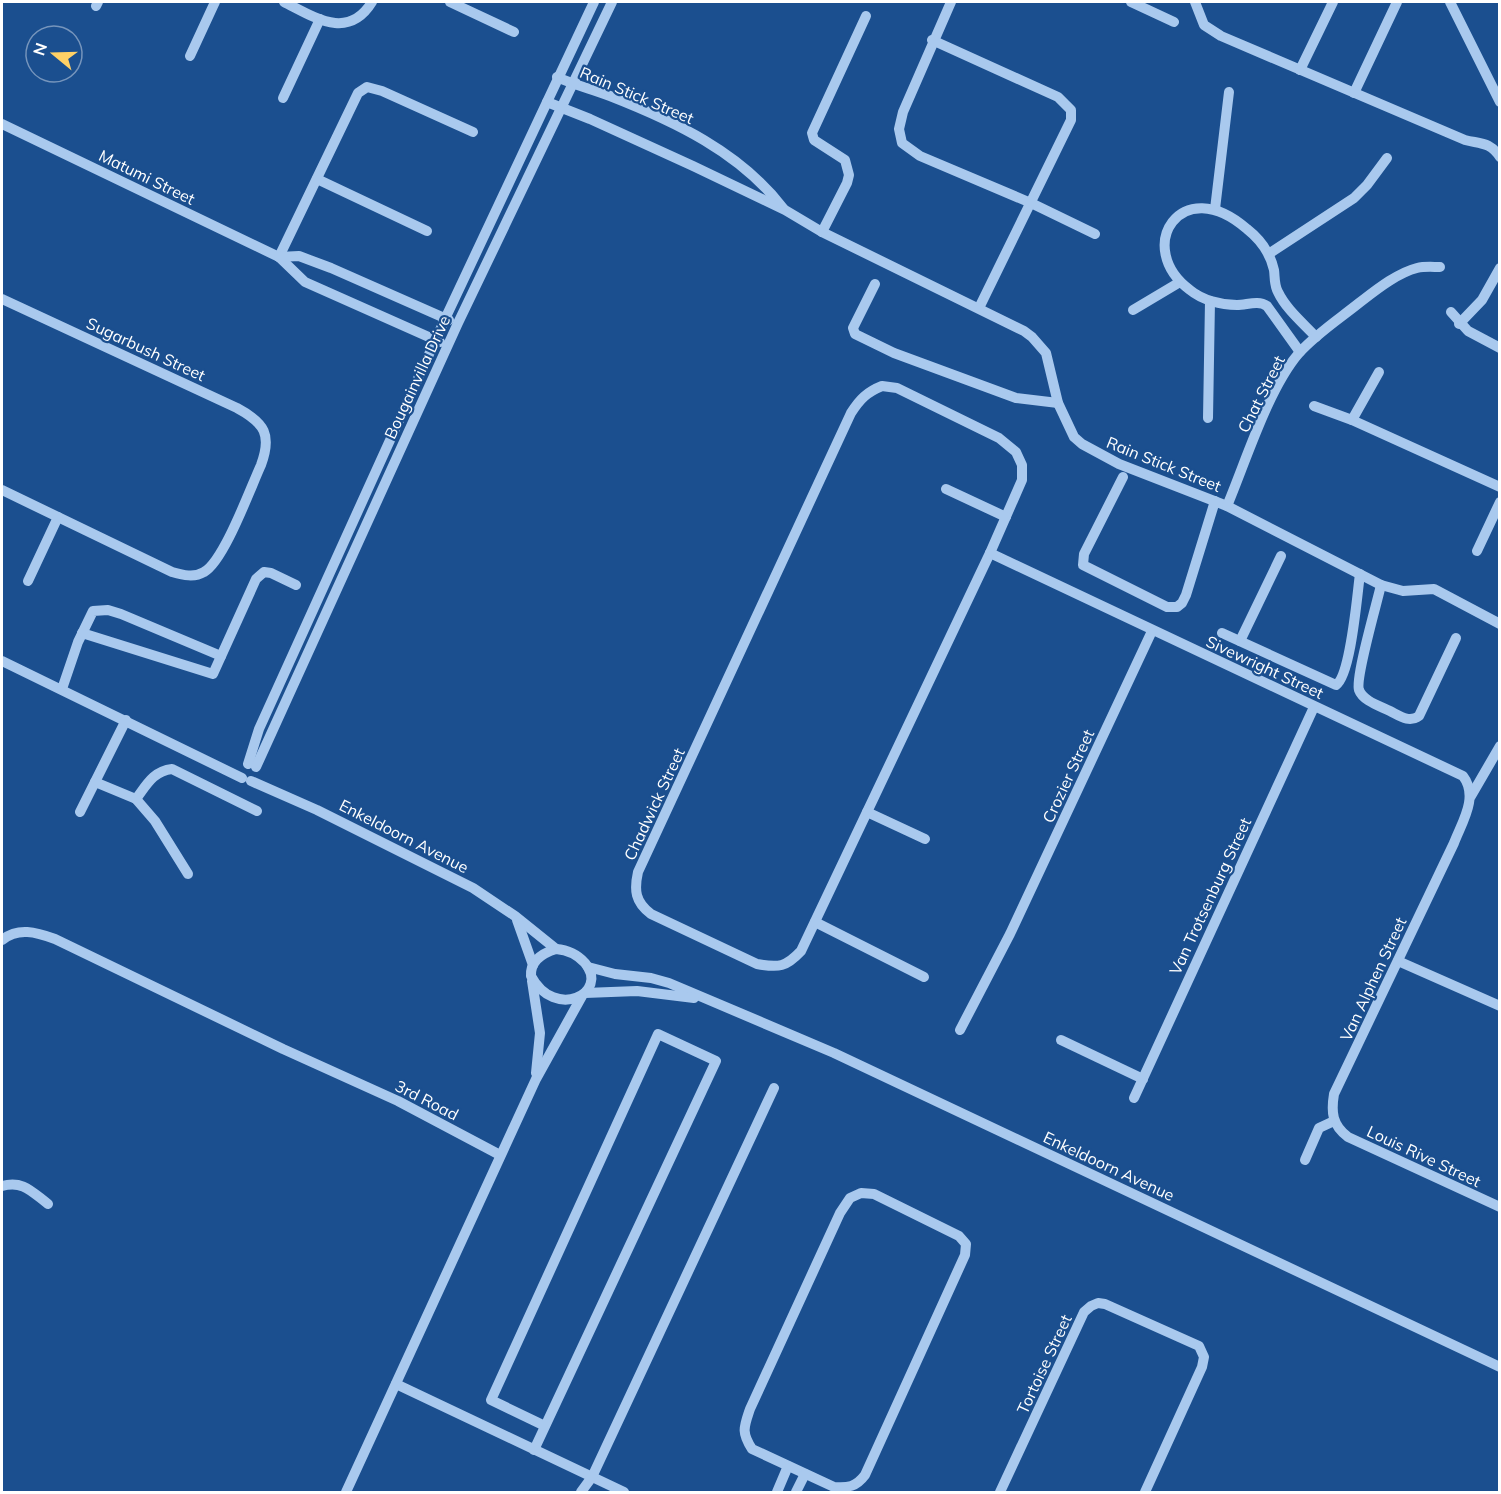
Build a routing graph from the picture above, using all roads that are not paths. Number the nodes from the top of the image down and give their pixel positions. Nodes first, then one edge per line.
1 (215, 2) edge
2 (284, 2) edge
3 (372, 2) edge
4 (450, 2) edge
5 (594, 2) edge
6 (612, 2) edge
7 (951, 2) edge
8 (1131, 2) edge
9 (1195, 2) edge
10 (1333, 2) edge
11 (1397, 2) edge
12 (1450, 2) edge
13 (866, 16) dead end
14 (320, 19) junction
15 (1174, 22) dead end
16 (514, 32) dead end
17 (933, 40) junction
18 (190, 56) dead end
19 (1300, 70) junction
20 (557, 77) junction
21 (572, 84) junction
22 (1229, 92) dead end
23 (1354, 93) junction
24 (283, 98) dead end
25 (547, 102) junction
26 (1500, 102) edge
27 (561, 108) junction
28 (2, 124) edge
29 (473, 132) dead end
30 (1500, 157) edge
31 (1387, 158) dead end
32 (317, 179) junction
33 (1031, 203) junction
34 (1215, 209) junction
35 (785, 210) junction
36 (427, 231) dead end
37 (822, 232) junction
38 (1095, 234) dead end
39 (1270, 254) junction
40 (279, 257) junction
41 (1440, 267) dead end
42 (1500, 268) edge
43 (1180, 282) junction
44 (875, 284) dead end
45 (2, 299) edge
46 (1210, 301) junction
47 (979, 308) junction
48 (1133, 310) dead end
49 (1450, 312) dead end
50 (444, 319) junction
51 (1300, 320) junction
52 (458, 323) junction
53 (1460, 324) junction
54 (1286, 333) junction
55 (1316, 337) junction
56 (435, 340) junction
57 (448, 345) junction
58 (1500, 348) edge
59 (1300, 352) junction
60 (1378, 372) dead end
61 (1058, 403) junction
62 (1314, 406) dead end
63 (1208, 418) dead end
64 (1352, 420) junction
65 (1123, 477) dead end
66 (1500, 487) edge
67 (946, 489) dead end
68 (2, 490) edge
69 (1215, 501) junction
70 (1500, 502) edge
71 (1227, 506) junction
72 (58, 517) junction
73 (1006, 517) junction
74 (1476, 551) dead end
75 (990, 553) junction
76 (1281, 556) dead end
77 (1360, 574) junction
78 (27, 581) dead end
79 (296, 585) dead end
80 (1381, 585) junction
81 (1500, 624) edge
82 (1152, 631) junction
83 (82, 633) junction
84 (1222, 633) dead end
85 (1456, 638) dead end
86 (1240, 641) junction
87 (221, 656) junction
88 (2, 661) edge
89 (62, 689) junction
90 (1314, 707) junction
91 (126, 720) junction
92 (1500, 746) edge
93 (250, 772) junction
94 (95, 782) junction
95 (1471, 796) junction
96 (136, 799) junction
97 (257, 811) dead end
98 (80, 812) dead end
99 (867, 812) junction
100 (925, 839) dead end
101 (188, 874) dead end
102 (515, 916) junction
103 (815, 922) junction
104 (2, 940) edge
105 (556, 949) junction
106 (1398, 961) junction
107 (533, 964) junction
108 (588, 967) junction
109 (531, 976) junction
110 (924, 977) dead end
111 (583, 994) junction
112 (703, 999) junction
113 (1500, 1006) edge
114 (960, 1030) dead end
115 (1061, 1040) dead end
116 (536, 1079) junction
117 (1143, 1079) junction
118 (774, 1088) dead end
119 (1134, 1098) dead end
120 (1336, 1125) junction
121 (500, 1155) junction
122 (1305, 1160) dead end
123 (2, 1186) edge
124 (48, 1204) dead end
125 (1500, 1207) edge
126 (1500, 1366) edge
127 (396, 1384) junction
128 (545, 1426) junction
129 (534, 1450) junction
130 (788, 1466) junction
131 (805, 1474) junction
132 (592, 1477) junction
133 (346, 1492) edge
134 (581, 1492) edge
135 (624, 1492) edge
136 (777, 1492) edge
137 (796, 1492) edge
138 (1000, 1492) edge
139 (1145, 1492) edge

1 - 18 street
2 - 14 street
3 - 14 street
4 - 16 street
5 - 20 street, Bougainvilla Drive
6 - 21 street, Bougainvilla Drive
7 - 17 street
8 - 15 street
9 - 19 street
10 - 19 street
11 - 23 street
12 - 26 street
13 - 37 street
14 - 24 street
17 - 33 street
17 - 33 street
19 - 23 street
20 - 21 street, Rain Stick Street
20 - 25 street, Bougainvilla Drive
21 - 27 street, Bougainvilla Drive
21 - 35 street, Rain Stick Street
22 - 34 street
23 - 30 street
25 - 27 street, Rain Stick Street
25 - 50 street, Bougainvilla Drive
27 - 35 street, Rain Stick Street
27 - 52 street, Bougainvilla Drive
28 - 40 street, Matumi Street
29 - 32 street
31 - 39 street
32 - 36 street
32 - 40 street
33 - 38 street
33 - 47 street
34 - 39 street
34 - 43 street
35 - 37 street, Rain Stick Street
37 - 47 street, Rain Stick Street
39 - 51 street
40 - 50 street, Matumi Street
40 - 56 street, Matumi Street
41 - 55 street, Chat Street
42 - 53 street
43 - 46 street
43 - 48 street
44 - 61 street
45 - 72 street, Sugarbush Street
46 - 54 street
46 - 63 street
47 - 61 street, Rain Stick Street
49 - 53 street
50 - 52 street, Matumi Street
50 - 56 street, Bougainvilla Drive
51 - 54 street
51 - 55 street
52 - 57 street, Bougainvilla Drive
53 - 58 street
54 - 59 street
55 - 59 street, Chat Street
56 - 57 street, Matumi Street
56 - 93 street, Bougainvilla Drive
57 - 93 street, Bougainvilla Drive
59 - 71 street, Chat Street
60 - 64 street
61 - 69 street, Rain Stick Street
62 - 64 street
64 - 66 street
65 - 69 street
67 - 73 street
68 - 72 street
69 - 71 street, Rain Stick Street
70 - 74 street
71 - 77 street, Rain Stick Street
72 - 78 street
73 - 75 street, Chadwick Street
73 - 103 street, Chadwick Street
75 - 82 street, Sivewright Street
75 - 99 street, Chadwick Street
76 - 86 street
77 - 80 street, Rain Stick Street
77 - 86 street
79 - 87 street
80 - 81 street, Rain Stick Street
80 - 85 street
82 - 90 street, Sivewright Street
82 - 114 street, Crozier Street
83 - 87 street
83 - 87 street
83 - 89 street
84 - 86 street
88 - 89 street
89 - 91 street
90 - 95 street, Sivewright Street
90 - 117 street, Van Trotsenburg Street
91 - 93 street
91 - 94 street
92 - 95 street
93 - 102 street, Enkeldoorn Avenue
94 - 96 street
94 - 98 street
95 - 106 street, Van Alphen Street
96 - 97 street
96 - 101 street
99 - 100 street
99 - 103 street, Chadwick Street
102 - 105 street, Enkeldoorn Avenue
102 - 107 street
103 - 110 street
104 - 121 street, 3rd Road
105 - 107 street
105 - 108 street, Enkeldoorn Avenue
106 - 113 street
106 - 120 street, Van Alphen Street
107 - 109 street
108 - 111 street
108 - 112 street, Enkeldoorn Avenue
109 - 111 street, Enkeldoorn Avenue
109 - 116 street
111 - 112 street, Enkeldoorn Avenue
111 - 116 street
112 - 126 street, Enkeldoorn Avenue
115 - 117 street
116 - 121 street
117 - 119 street, Van Trotsenburg Street
118 - 132 street
120 - 122 street
120 - 125 street, Louis Rive Street
121 - 127 street
123 - 124 street
127 - 129 street
127 - 133 street
128 - 128 street
128 - 129 street
129 - 132 street
130 - 131 street
130 - 131 street
130 - 136 street
131 - 137 street
132 - 134 street
132 - 135 street
138 - 139 street, Tortoise Street

